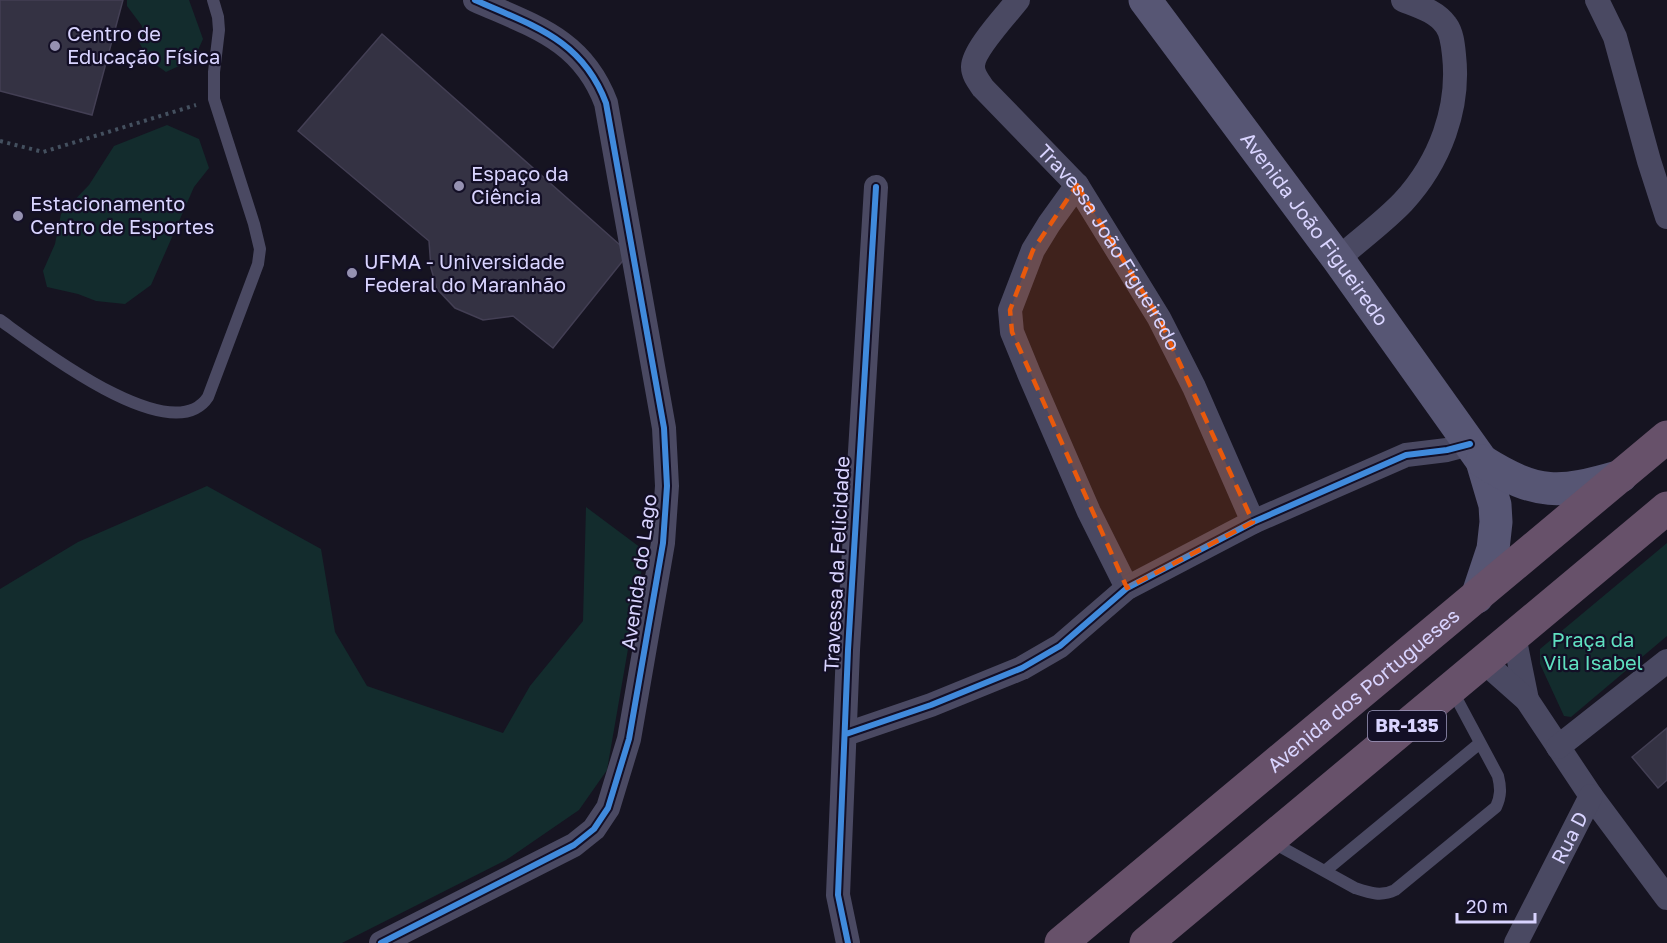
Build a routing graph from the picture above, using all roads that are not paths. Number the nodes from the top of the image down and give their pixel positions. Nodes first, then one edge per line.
1 (213, 0) edge
2 (475, 0) edge
3 (1018, 0) edge
4 (1145, 0) edge
5 (1403, 0) edge
6 (1597, 0) edge
7 (1077, 185) junction
8 (876, 187) dead end
9 (1667, 217) edge
10 (1338, 259) junction
11 (0, 320) edge
12 (1667, 437) edge
13 (1476, 452) junction
14 (1621, 476) junction
15 (1667, 508) edge
16 (1253, 522) junction
17 (1127, 588) junction
18 (1477, 597) junction
19 (1514, 636) junction
20 (1484, 661) junction
21 (1667, 661) edge
22 (1451, 689) junction
23 (1527, 700) junction
24 (846, 734) junction
25 (1480, 743) junction
26 (1557, 747) junction
27 (1591, 796) junction
28 (1269, 841) junction
29 (1325, 871) junction
30 (1667, 898) edge
31 (381, 943) edge
32 (848, 943) edge
33 (1061, 943) edge
34 (1146, 943) edge
35 (1516, 943) edge

1 - 11 lane
2 - 31 street, Avenida do Lago
3 - 7 street, Travessa João Figueiredo
4 - 10 main road, Avenida João Figueiredo
5 - 10 street
6 - 9 street
7 - 16 street, Travessa João Figueiredo
7 - 17 street
8 - 24 street, Travessa da Felicidade
10 - 13 main road, Avenida João Figueiredo
12 - 14 highway, Avenida dos Portugueses / BR-135
13 - 14 main road, Avenida João Figueiredo
13 - 16 street
13 - 18 main road, Avenida João Figueiredo
14 - 18 highway, Avenida dos Portugueses / BR-135
15 - 19 highway, BR-135
16 - 17 street
17 - 24 street
18 - 33 highway, Avenida dos Portugueses / BR-135
19 - 20 highway, BR-135
19 - 23 street, Rua D
20 - 22 highway, BR-135
20 - 23 street, Rua D
21 - 26 street
22 - 25 lane
22 - 28 highway, BR-135
23 - 26 street, Rua D
24 - 32 street, Travessa da Felicidade
25 - 29 lane
25 - 29 lane
26 - 27 street, Rua D
27 - 30 street, Rua D
27 - 35 street, Rua D
28 - 29 lane
28 - 34 highway, BR-135

